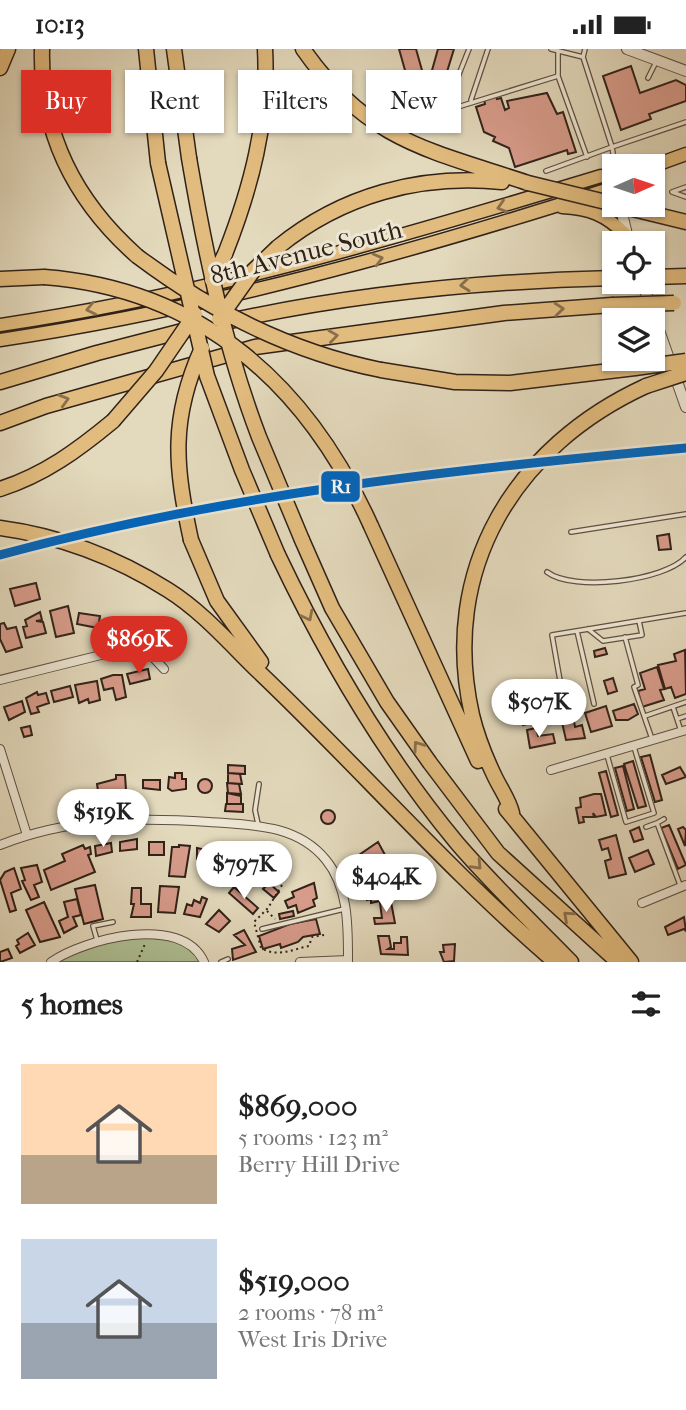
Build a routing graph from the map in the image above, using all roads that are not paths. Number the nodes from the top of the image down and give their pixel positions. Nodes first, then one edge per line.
1 (8, 49) edge
2 (42, 49) edge
3 (146, 49) edge
4 (173, 49) edge
5 (265, 49) edge
6 (303, 49) edge
7 (469, 49) edge
8 (488, 49) edge
9 (551, 49) edge
10 (585, 49) edge
11 (628, 49) edge
12 (558, 51) junction
13 (583, 57) junction
14 (657, 60) junction
15 (0, 68) edge
16 (686, 71) edge
17 (558, 76) junction
18 (648, 78) dead end
19 (471, 101) junction
20 (686, 122) edge
21 (612, 147) junction
22 (613, 154) edge
23 (686, 154) edge
24 (587, 157) junction
25 (665, 162) edge
26 (546, 171) dead end
27 (602, 176) edge
28 (528, 183) junction
29 (686, 187) edge
30 (602, 191) edge
31 (686, 197) edge
32 (602, 201) edge
33 (555, 207) junction
34 (665, 217) edge
35 (686, 222) edge
36 (619, 231) edge
37 (686, 276) edge
38 (665, 277) edge
39 (602, 278) edge
40 (0, 279) edge
41 (646, 294) edge
42 (680, 303) edge
43 (0, 325) edge
44 (0, 339) edge
45 (686, 362) edge
46 (686, 373) edge
47 (0, 382) edge
48 (685, 403) edge
49 (0, 423) edge
50 (0, 488) edge
51 (686, 514) edge
52 (0, 529) edge
53 (570, 532) dead end
54 (686, 557) edge
55 (547, 572) dead end
56 (686, 613) edge
57 (639, 621) junction
58 (588, 629) junction
59 (577, 631) junction
60 (625, 637) junction
61 (164, 669) dead end
62 (0, 680) edge
63 (289, 698) junction
64 (686, 702) edge
65 (594, 704) dead end
66 (673, 707) junction
67 (565, 709) dead end
68 (644, 716) junction
69 (686, 716) edge
70 (677, 719) junction
71 (684, 731) edge
72 (653, 741) junction
73 (634, 747) junction
74 (0, 750) edge
75 (607, 755) junction
76 (551, 770) dead end
77 (5, 774) edge
78 (259, 784) dead end
79 (512, 813) junction
80 (664, 819) dead end
81 (657, 823) junction
82 (258, 825) junction
83 (646, 827) dead end
84 (27, 835) junction
85 (0, 845) edge
86 (683, 886) edge
87 (642, 902) dead end
88 (346, 908) junction
89 (113, 922) dead end
90 (262, 929) dead end
91 (97, 940) junction
92 (228, 959) dead end
93 (320, 961) edge
94 (348, 961) edge
95 (51, 962) edge
96 (204, 962) edge
97 (221, 962) edge
98 (300, 962) edge
99 (555, 962) edge
100 (571, 962) edge
101 (618, 962) edge
102 (631, 962) edge

1 - 15 highway
2 - 45 highway, bridge
3 -> 100 highway, bridge
101 -> 4 highway, bridge
5 - 50 highway, bridge
6 - 28 highway
7 - 19 lane
8 - 19 lane
9 - 12 lane
10 - 13 lane
11 - 14 street
12 - 13 lane
12 - 17 lane
13 - 21 lane
14 - 16 street
14 - 18 lane
17 - 19 lane
17 - 24 lane
20 - 21 lane
21 - 22 lane
21 - 24 lane
23 - 25 main road
24 - 26 lane
27 -> 43 main road, 8th Avenue South
28 - 32 highway, bridge
28 - 63 highway, bridge
29 - 31 lane
30 - 33 main road, 8th Avenue South
33 - 36 main road
44 -> 33 main road, 8th Avenue South
34 - 35 highway, bridge
37 - 38 highway
39 -> 47 highway
40 - 79 highway, bridge
41 - 48 street
49 -> 42 highway, bridge
46 - 79 highway, bridge
51 - 53 lane
52 - 63 highway
54 - 55 lane
56 - 57 lane
57 - 58 lane
57 - 60 lane
58 - 59 lane
58 - 60 lane
59 - 65 lane
59 - 67 lane
60 - 68 lane
61 - 62 street
63 - 99 highway
64 - 66 lane
66 - 68 lane
66 - 70 lane
68 - 72 lane
69 - 70 lane
70 - 71 lane
71 - 72 street
72 - 73 street
73 - 75 street
73 - 75 lane
74 - 77 street
75 - 76 street
77 - 84 street
78 - 82 lane
79 - 102 highway
80 - 81 lane
81 - 83 lane
81 - 86 lane
82 - 84 street
82 - 88 street
84 - 85 street
86 - 87 street
88 - 90 lane
88 - 94 street
89 - 91 lane
91 - 95 street
91 - 96 street
92 - 97 lane
93 - 94 street
93 - 98 street

